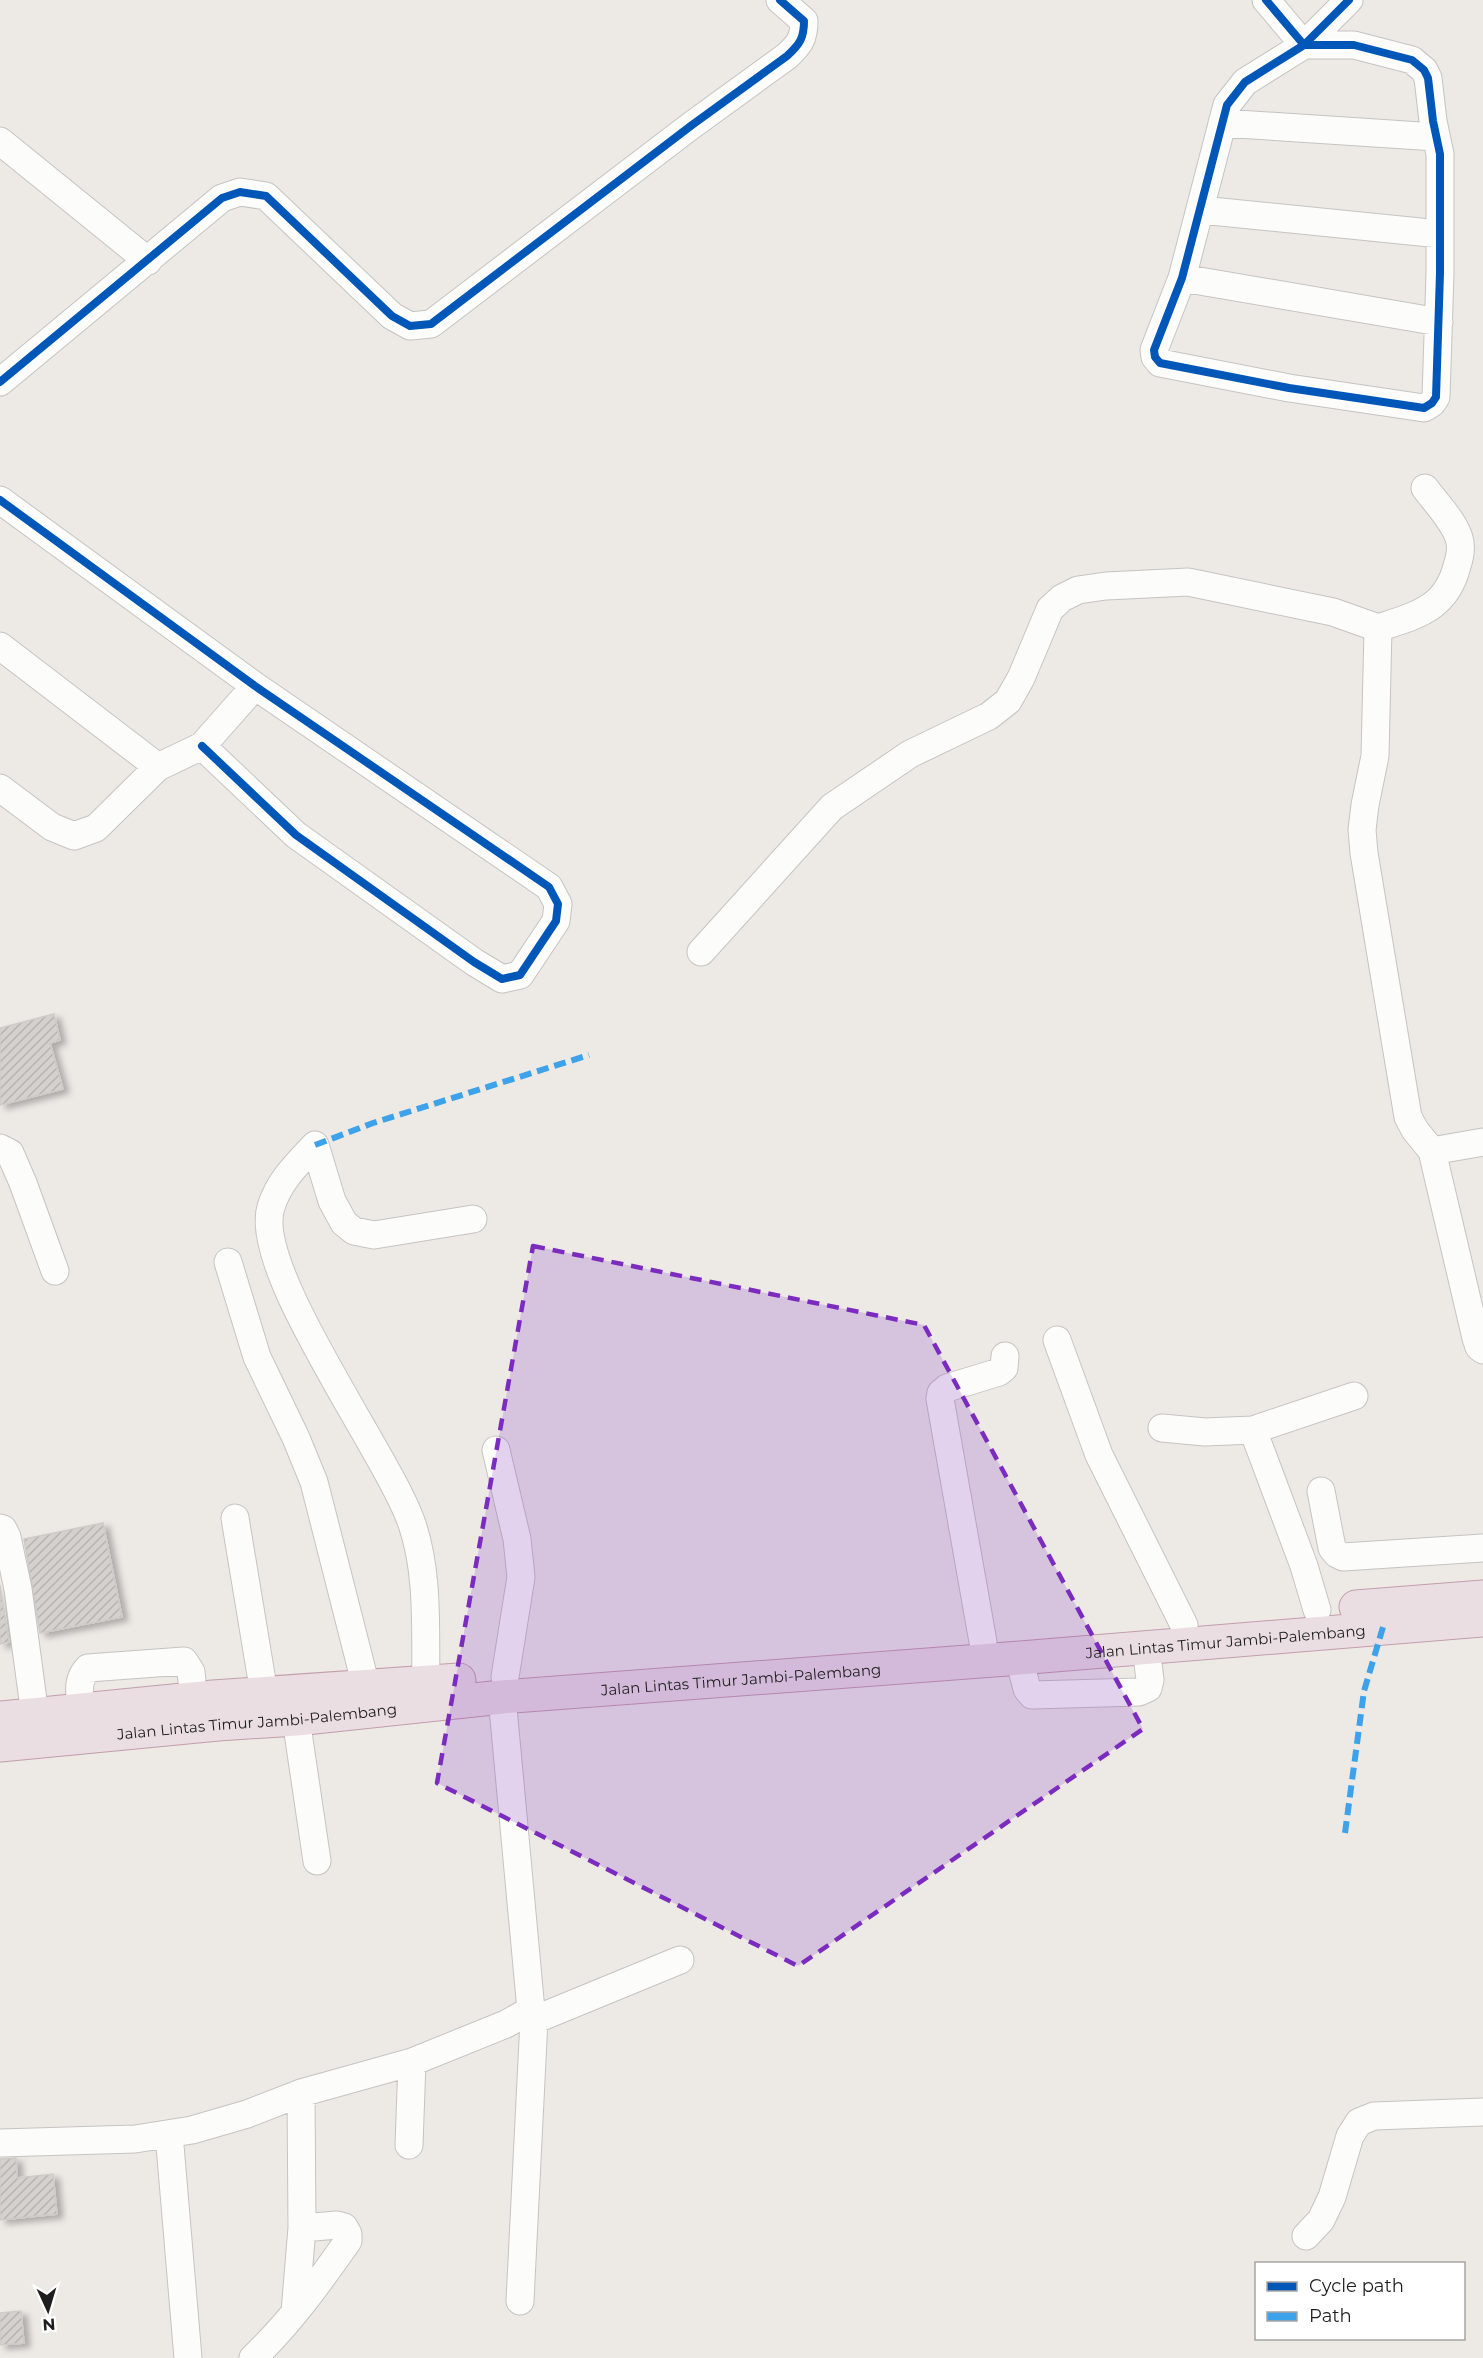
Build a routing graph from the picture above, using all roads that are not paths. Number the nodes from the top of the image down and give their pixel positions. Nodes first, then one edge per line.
1 (780, 0) edge
2 (1266, 0) edge
3 (1349, 0) edge
4 (807, 11) edge
5 (1304, 45) junction
6 (1222, 123) junction
7 (1436, 137) junction
8 (0, 141) edge
9 (1201, 210) junction
10 (1440, 234) junction
11 (148, 261) junction
12 (1182, 278) junction
13 (1439, 322) junction
14 (0, 382) edge
15 (1425, 488) dead end
16 (0, 500) edge
17 (1378, 628) junction
18 (0, 646) edge
19 (255, 686) junction
20 (202, 746) junction
21 (158, 767) junction
22 (0, 788) edge
23 (701, 952) dead end
24 (1483, 1142) edge
25 (0, 1148) edge
26 (1432, 1151) junction
27 (473, 1219) dead end
28 (228, 1262) dead end
29 (55, 1271) dead end
30 (1057, 1340) dead end
31 (1483, 1350) edge
32 (1005, 1356) dead end
33 (1354, 1396) dead end
34 (1162, 1428) dead end
35 (1253, 1430) junction
36 (496, 1450) dead end
37 (1321, 1491) dead end
38 (235, 1518) dead end
39 (0, 1528) edge
40 (1483, 1548) edge
41 (1483, 1597) edge
42 (1317, 1610) junction
43 (1483, 1620) edge
44 (1184, 1625) junction
45 (982, 1642) junction
46 (1146, 1647) junction
47 (1019, 1658) junction
48 (426, 1682) junction
49 (366, 1686) junction
50 (503, 1687) junction
51 (264, 1693) junction
52 (194, 1698) junction
53 (81, 1710) junction
54 (35, 1715) junction
55 (157, 1716) junction
56 (0, 1718) edge
57 (296, 1719) junction
58 (0, 1745) edge
59 (316, 1861) dead end
60 (680, 1960) dead end
61 (533, 2015) junction
62 (412, 2062) junction
63 (301, 2093) junction
64 (1483, 2112) edge
65 (169, 2134) junction
66 (0, 2143) edge
67 (409, 2145) dead end
68 (302, 2228) junction
69 (1306, 2236) dead end
70 (520, 2301) dead end
71 (295, 2312) junction
72 (188, 2358) edge
73 (253, 2358) edge

1 - 4 street
2 - 5 street
3 - 5 street
4 - 11 street
5 - 6 street
5 - 7 street
6 - 7 street
6 - 9 street
7 - 10 street
8 - 11 street
9 - 10 street
9 - 12 street
10 - 13 street
11 - 14 street
12 - 13 street
12 - 13 street
15 - 17 street
16 - 19 street
17 - 23 street
17 - 26 street
18 - 21 street
19 - 20 street
19 - 20 street
20 - 21 street
21 - 22 street
24 - 26 street
25 - 29 street
26 - 31 street
27 - 48 street
28 - 49 street
30 - 44 street
32 - 45 street
33 - 35 street
34 - 35 street
35 - 42 street
36 - 50 street
37 - 40 street
38 - 51 street
39 - 54 street
41 - 42 highway, Jalan Lintas Timur Jambi-Palembang
42 - 44 highway, Jalan Lintas Timur Jambi-Palembang
43 - 46 highway, Jalan Lintas Timur Jambi-Palembang
44 - 45 highway, Jalan Lintas Timur Jambi-Palembang
45 - 50 highway, Jalan Lintas Timur Jambi-Palembang
46 - 47 highway, Jalan Lintas Timur Jambi-Palembang
46 - 47 street
47 - 50 highway, Jalan Lintas Timur Jambi-Palembang
48 - 49 highway, Jalan Lintas Timur Jambi-Palembang
48 - 50 highway, Jalan Lintas Timur Jambi-Palembang
49 - 51 highway, Jalan Lintas Timur Jambi-Palembang
50 - 57 highway, Jalan Lintas Timur Jambi-Palembang
50 - 61 street
51 - 52 highway, Jalan Lintas Timur Jambi-Palembang
52 - 53 street
52 - 55 highway, Jalan Lintas Timur Jambi-Palembang
53 - 54 highway, Jalan Lintas Timur Jambi-Palembang
53 - 55 highway, Jalan Lintas Timur Jambi-Palembang
54 - 56 highway, Jalan Lintas Timur Jambi-Palembang
55 - 57 highway, Jalan Lintas Timur Jambi-Palembang
55 - 58 highway, Jalan Lintas Timur Jambi-Palembang
57 - 59 street
60 - 61 street
61 - 62 street
61 - 70 street
62 - 63 street
62 - 67 street
63 - 65 street
63 - 68 street
64 - 69 street
65 - 66 street
65 - 72 street
68 - 71 street
68 - 71 street
71 - 73 street

